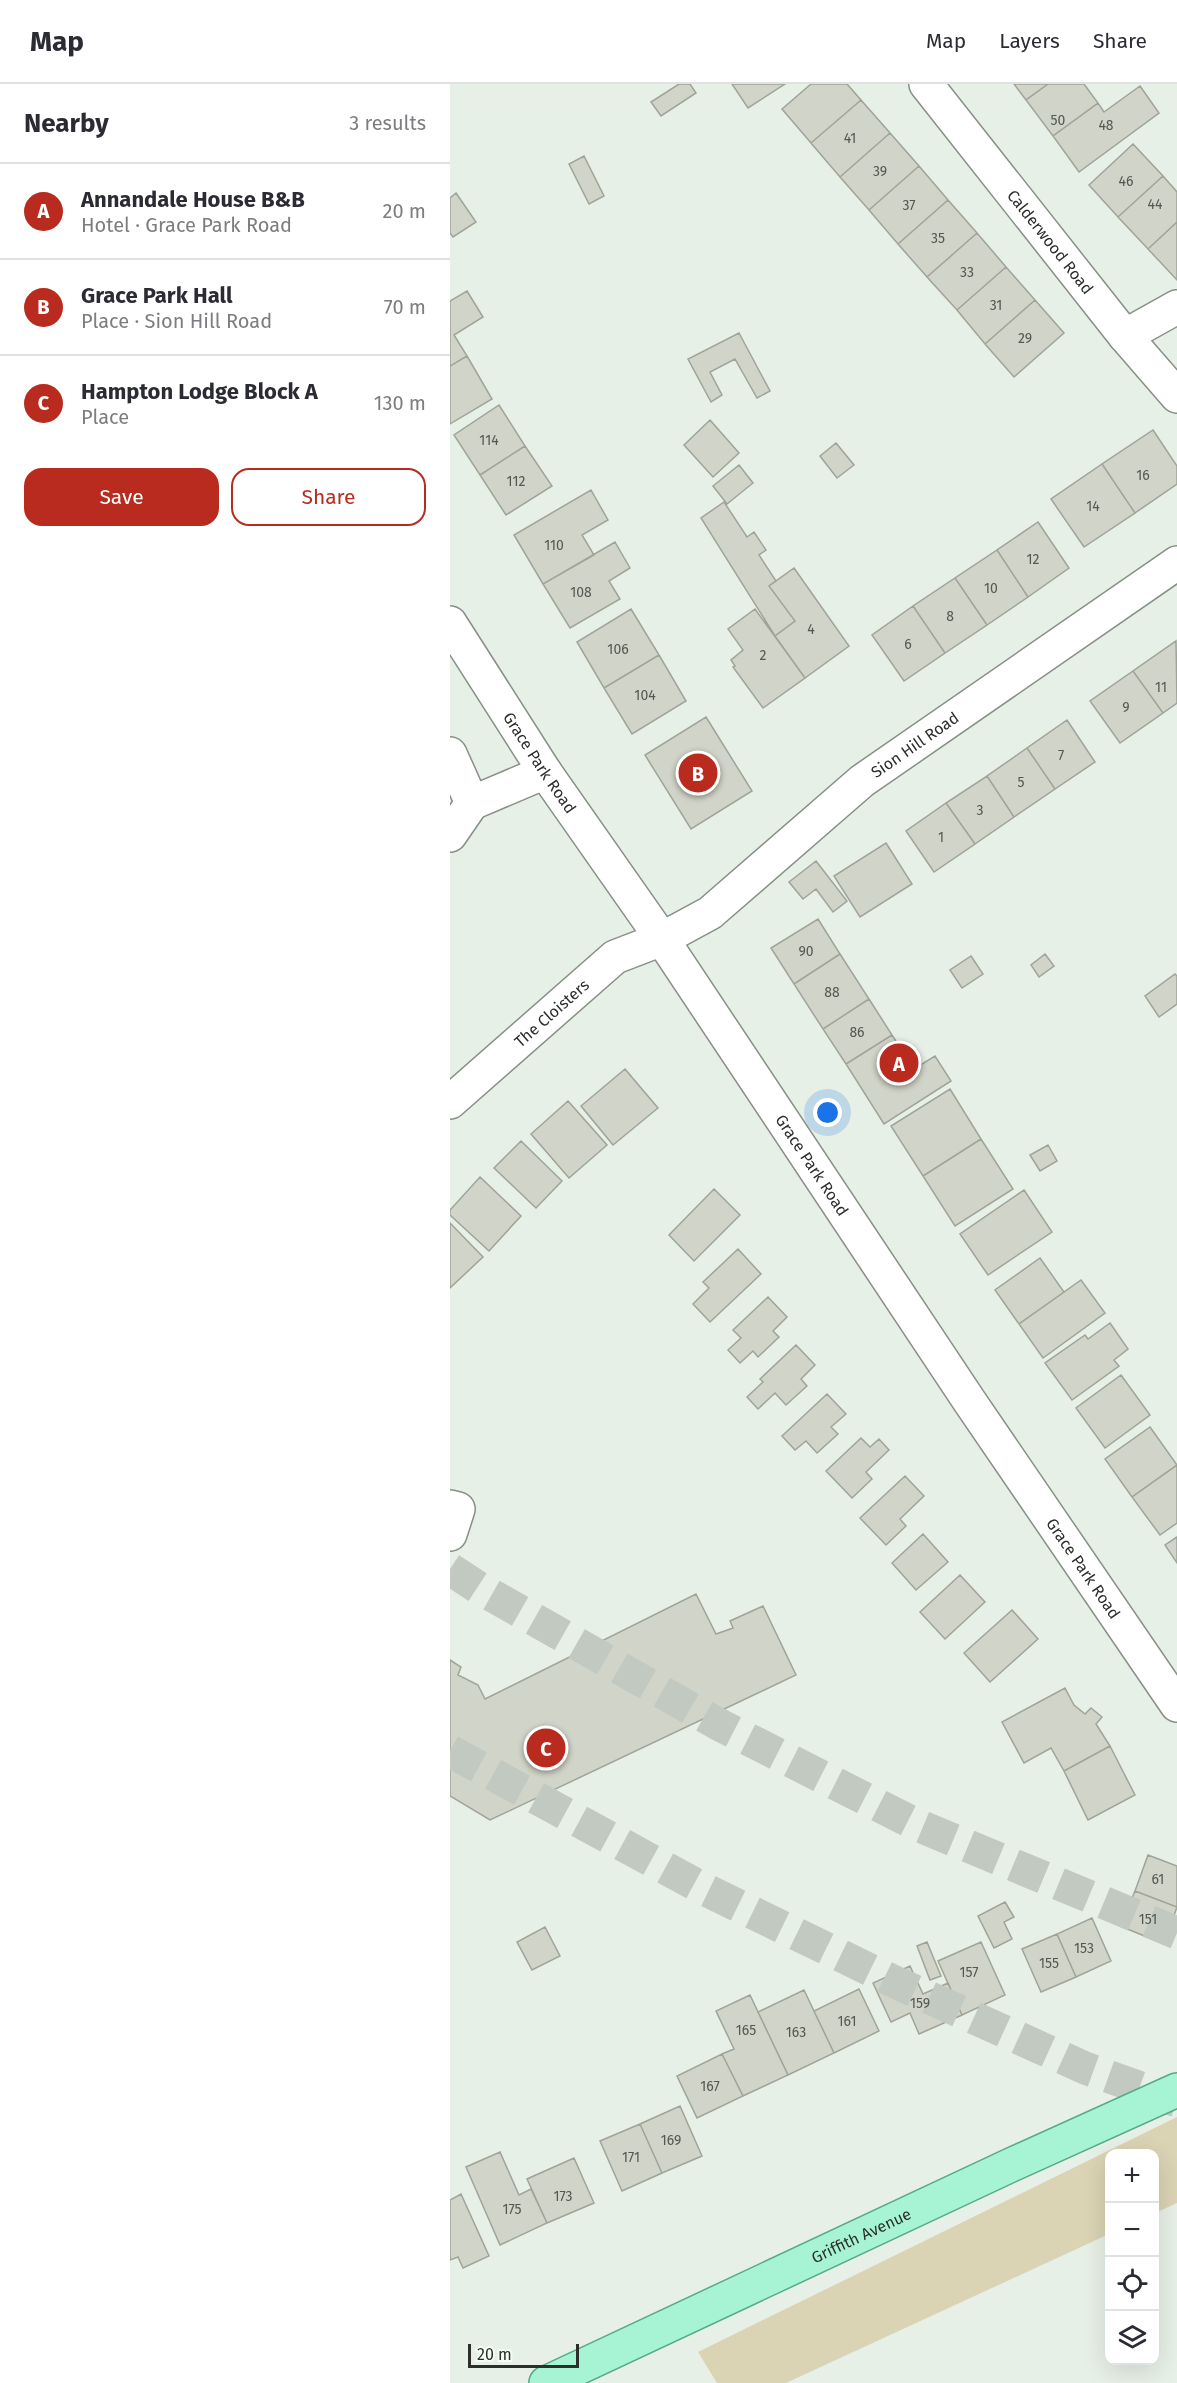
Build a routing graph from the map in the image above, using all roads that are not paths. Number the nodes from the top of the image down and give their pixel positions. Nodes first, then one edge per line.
1 (926, 84) edge
2 (1177, 307) edge
3 (1125, 336) junction
4 (1177, 396) edge
5 (1177, 563) edge
6 (450, 623) edge
7 (450, 754) edge
8 (545, 772) junction
9 (461, 802) edge
10 (450, 835) edge
11 (662, 939) junction
12 (450, 1102) edge
13 (450, 1507) edge
14 (450, 1534) edge
15 (1177, 1705) edge
16 (1177, 2090) edge
17 (553, 2382) edge

1 - 3 street, Calderwood Road
2 - 3 street
3 - 4 street, Calderwood Road
5 - 11 street, Sion Hill Road
6 - 8 street, Grace Park Road
7 - 9 street
8 - 9 street
8 - 11 street, Grace Park Road
9 - 10 street
11 - 12 street, The Cloisters
11 - 15 street, Grace Park Road
13 - 14 street
16 - 17 main road, Griffith Avenue

